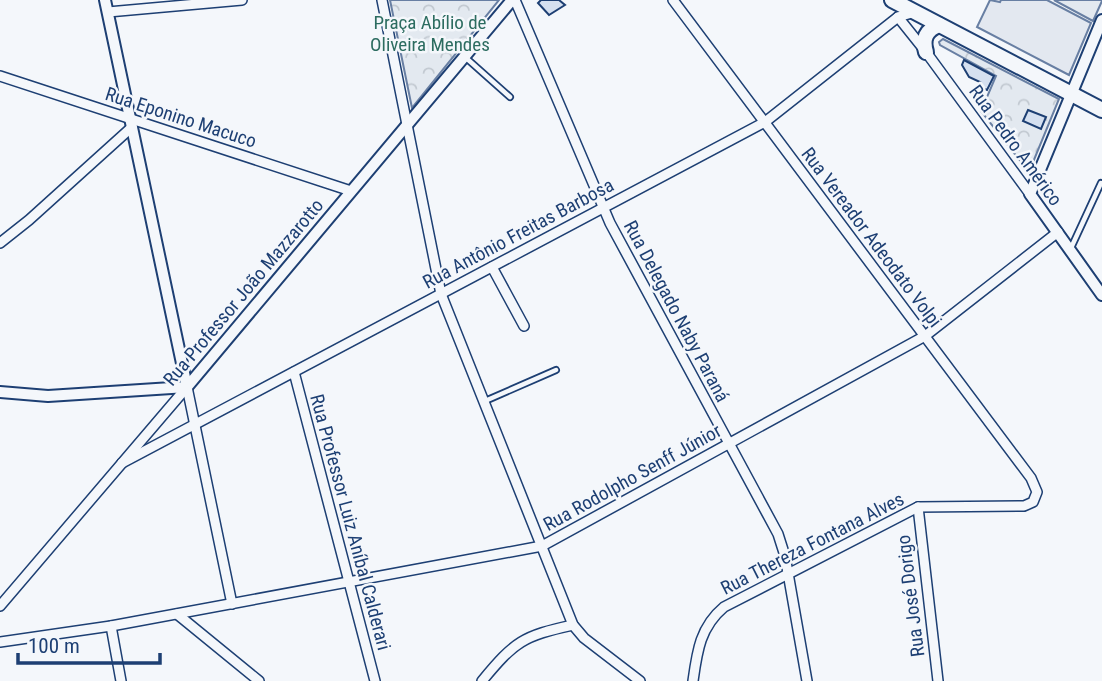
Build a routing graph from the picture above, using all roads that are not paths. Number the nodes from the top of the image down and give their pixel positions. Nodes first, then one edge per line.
1 (242, 0) edge
2 (382, 0) edge
3 (513, 0) edge
4 (673, 0) edge
5 (892, 0) edge
6 (106, 6) edge
7 (915, 12) junction
8 (898, 18) junction
9 (1102, 20) edge
10 (939, 25) junction
11 (926, 52) junction
12 (464, 57) junction
13 (0, 76) edge
14 (1071, 94) junction
15 (510, 97) dead end
16 (1102, 110) edge
17 (765, 122) junction
18 (131, 123) junction
19 (408, 124) junction
20 (1101, 183) edge
21 (351, 191) junction
22 (1030, 194) junction
23 (603, 208) junction
24 (1058, 232) junction
25 (0, 243) edge
26 (1071, 249) junction
27 (492, 267) junction
28 (441, 294) junction
29 (1102, 295) edge
30 (524, 326) dead end
31 (925, 336) junction
32 (556, 370) dead end
33 (294, 372) junction
34 (187, 387) junction
35 (0, 392) edge
36 (484, 401) junction
37 (195, 425) junction
38 (729, 444) junction
39 (122, 463) junction
40 (1036, 498) joint
41 (918, 508) junction
42 (542, 546) junction
43 (789, 574) junction
44 (348, 582) junction
45 (232, 604) junction
46 (0, 606) edge
47 (177, 614) junction
48 (573, 625) junction
49 (111, 626) junction
50 (0, 642) edge
51 (121, 681) edge
52 (260, 681) edge
53 (375, 681) edge
54 (482, 681) edge
55 (640, 681) edge
56 (693, 681) edge
57 (807, 681) edge
58 (938, 681) edge

1 - 6 street
2 - 19 street
3 - 12 street, Rua Professor João Mazzarotto
3 - 23 street, Rua Delegado Naby Paraná
4 - 17 street, Rua Vereador Adeodato Volpi
5 - 7 main road
6 - 18 street
7 - 8 street, Rua Antônio Freitas Barbosa
7 - 10 main road
8 - 11 street, Rua Pedro Américo
8 - 17 street, Rua Antônio Freitas Barbosa
9 - 14 street
10 - 11 main road
10 - 14 main road
11 - 22 street, Rua Pedro Américo
12 - 15 lane
12 - 19 street, Rua Professor João Mazzarotto
13 - 18 street, Rua Eponino Macuco
14 - 16 main road
14 - 22 street
17 - 23 street, Rua Antônio Freitas Barbosa
17 - 31 street, Rua Vereador Adeodato Volpi
18 - 21 street, Rua Eponino Macuco
18 - 25 street
18 - 34 street
19 - 21 street, Rua Professor João Mazzarotto
19 - 28 street
20 - 26 lane
21 - 34 street, Rua Professor João Mazzarotto
22 - 24 street, Rua Pedro Américo
23 - 27 street, Rua Antônio Freitas Barbosa
23 - 38 street, Rua Delegado Naby Paraná
24 - 26 street, Rua Pedro Américo
24 - 31 street, Rua Rodolpho Senff Júnior
26 - 29 street, Rua Pedro Américo
27 - 28 street, Rua Antônio Freitas Barbosa
27 - 30 street
28 - 33 street, Rua Antônio Freitas Barbosa
28 - 36 street
31 - 38 street, Rua Rodolpho Senff Júnior
31 - 40 street, Rua Vereador Adeodato Volpi
32 - 36 lane
33 - 37 street, Rua Antônio Freitas Barbosa
33 - 44 street, Rua Professor Luiz Aníbal Calderari
34 - 35 street
34 - 37 street
34 - 39 street, Rua Professor João Mazzarotto
36 - 42 street
37 - 39 street, Rua Antônio Freitas Barbosa
37 - 45 street
38 - 42 street, Rua Rodolpho Senff Júnior
38 - 43 street, Rua Delegado Naby Paraná
39 - 46 street, Rua Professor João Mazzarotto
40 - 41 street, Rua Thereza Fontana Alves
41 - 43 street, Rua Thereza Fontana Alves
41 - 58 street, Rua José Dorigo
42 - 44 street, Rua Rodolpho Senff Júnior
42 - 48 street
43 - 56 street, Rua Thereza Fontana Alves
43 - 57 street, Rua Delegado Naby Paraná
44 - 45 street, Rua Rodolpho Senff Júnior
44 - 53 street, Rua Professor Luiz Aníbal Calderari
45 - 47 street, Rua Rodolpho Senff Júnior
47 - 49 street, Rua Rodolpho Senff Júnior
47 - 52 street
48 - 54 street
48 - 55 street
49 - 50 street, Rua Rodolpho Senff Júnior
49 - 51 street

